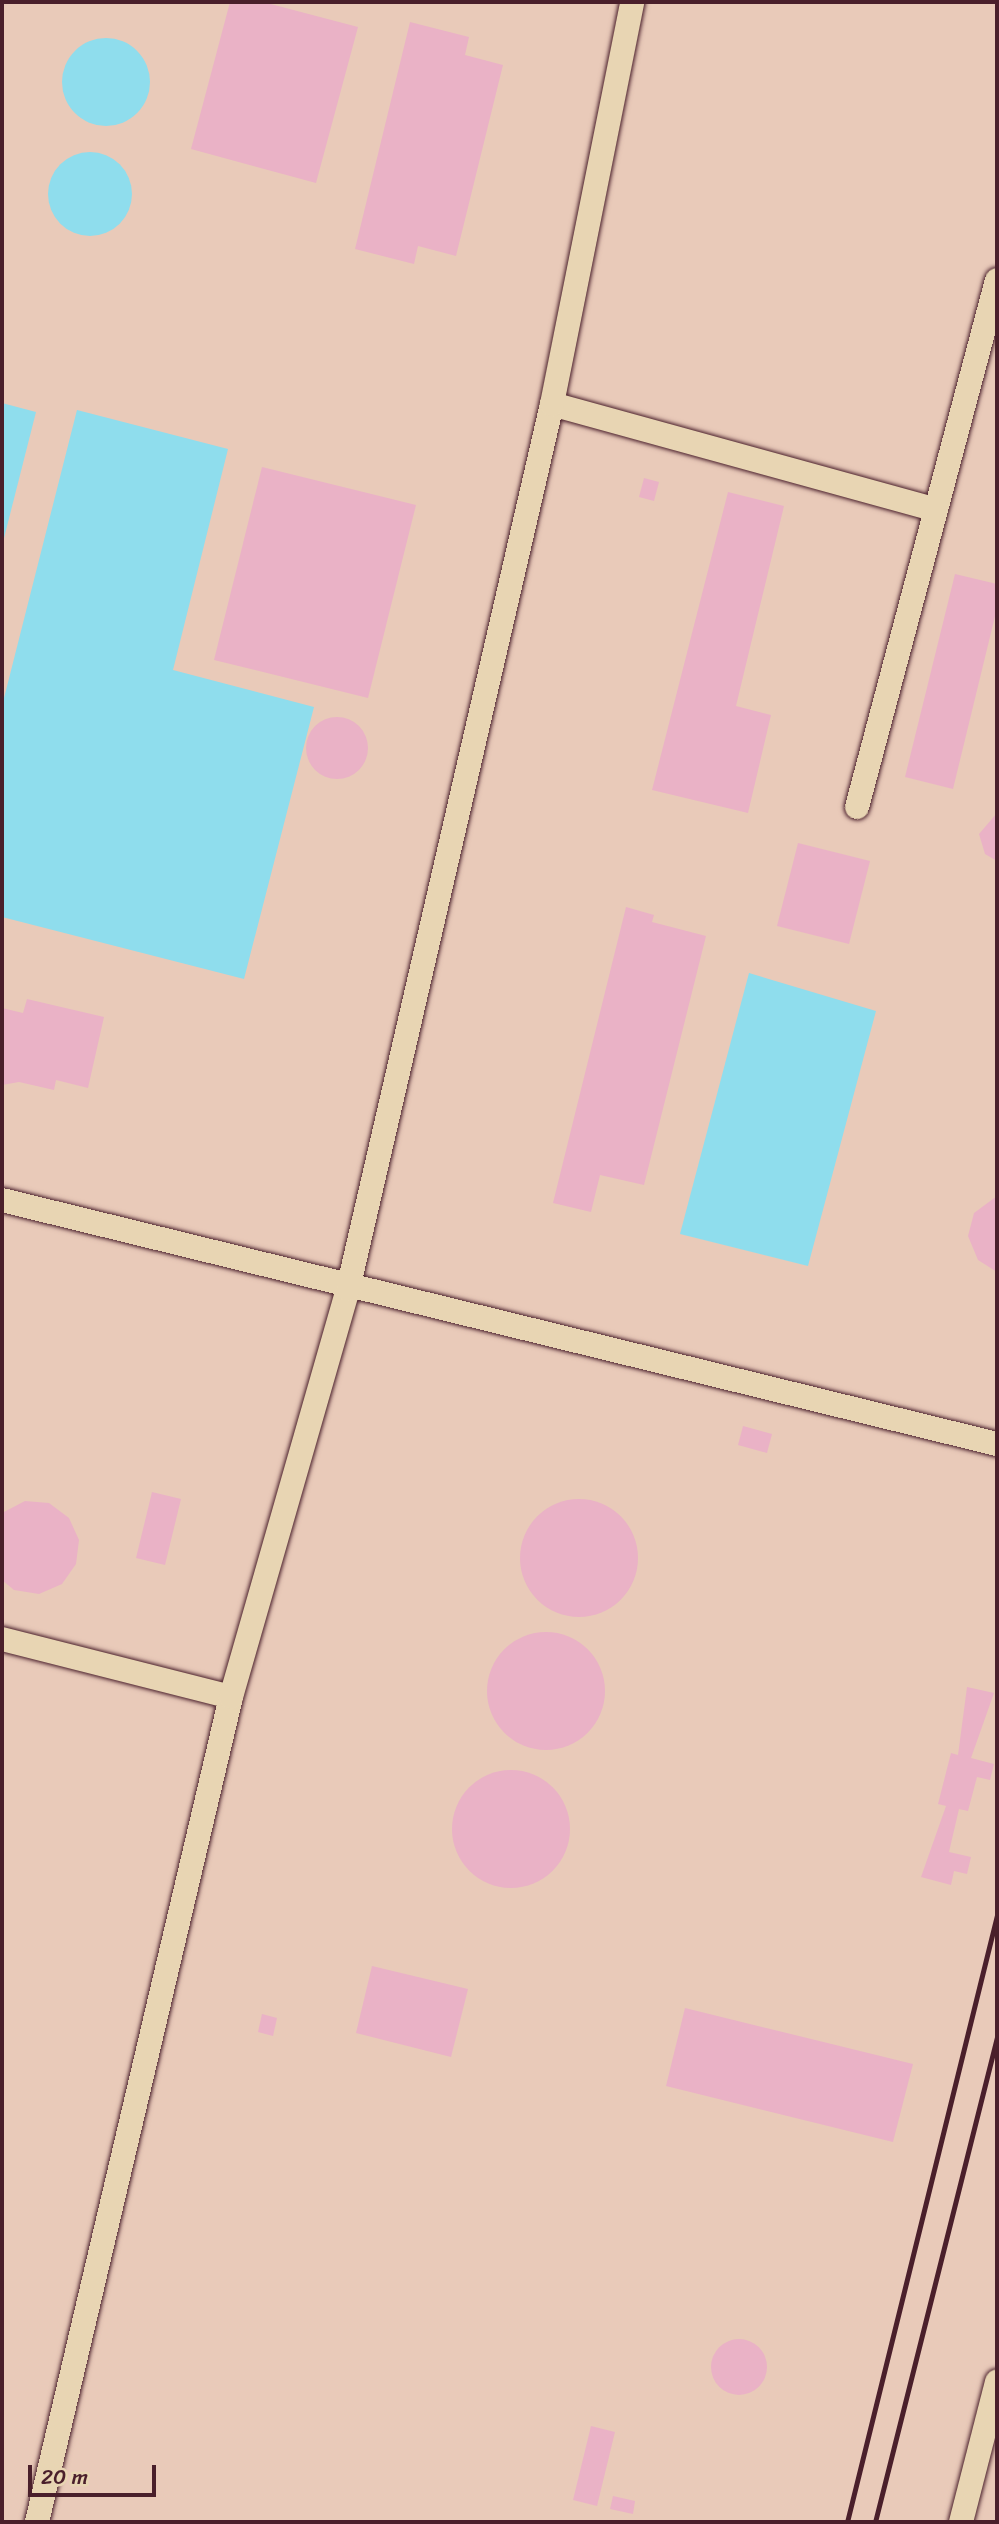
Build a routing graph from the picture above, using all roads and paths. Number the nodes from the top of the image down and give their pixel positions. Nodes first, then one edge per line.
1 (632, 2) edge
2 (997, 280) edge
3 (552, 404) junction
4 (936, 510) junction
5 (857, 807) dead end
6 (2, 1200) edge
7 (348, 1289) junction
8 (997, 1444) edge
9 (2, 1639) edge
10 (231, 1697) junction
11 (997, 2382) edge
12 (37, 2522) edge
13 (961, 2522) edge

1 - 3 lane
2 - 4 lane
3 - 4 lane
3 - 7 lane
4 - 5 lane
6 - 7 lane
7 - 8 lane
7 - 10 lane
9 - 10 lane
10 - 12 lane
11 - 13 lane

